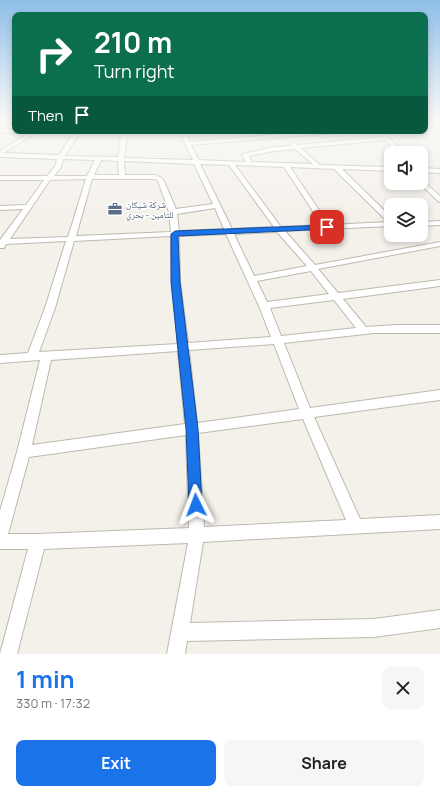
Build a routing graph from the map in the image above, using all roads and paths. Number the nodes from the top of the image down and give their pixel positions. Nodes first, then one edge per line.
1 (64, 153) edge
2 (123, 153) edge
3 (191, 153) edge
4 (257, 153) edge
5 (303, 153) edge
6 (0, 154) edge
7 (61, 157) junction
8 (98, 158) junction
9 (122, 159) junction
10 (196, 162) junction
11 (231, 164) junction
12 (251, 165) junction
13 (286, 166) junction
14 (318, 166) junction
15 (336, 166) junction
16 (384, 169) edge
17 (428, 170) edge
18 (440, 171) edge
19 (48, 178) junction
20 (122, 178) junction
21 (1, 179) edge
22 (89, 179) junction
23 (428, 188) edge
24 (440, 200) edge
25 (216, 206) junction
26 (28, 207) junction
27 (0, 208) edge
28 (173, 212) junction
29 (384, 214) edge
30 (440, 223) edge
31 (384, 224) edge
32 (428, 224) edge
33 (327, 227) junction
34 (280, 230) junction
35 (228, 232) junction
36 (175, 234) junction
37 (71, 237) junction
38 (1, 243) edge
39 (440, 244) edge
40 (313, 268) junction
41 (251, 279) junction
42 (440, 283) edge
43 (336, 297) junction
44 (264, 306) junction
45 (440, 329) edge
46 (364, 331) junction
47 (277, 340) junction
48 (183, 348) junction
49 (46, 356) junction
50 (32, 357) junction
51 (0, 359) edge
52 (440, 395) edge
53 (306, 414) junction
54 (192, 429) junction
55 (24, 452) junction
56 (440, 522) edge
57 (356, 526) junction
58 (197, 535) junction
59 (0, 536) edge
60 (0, 541) edge
61 (38, 542) junction
62 (440, 619) edge
63 (179, 632) junction
64 (8, 654) edge
65 (176, 654) edge

1 - 7 street
2 - 9 street
3 - 10 street
4 - 12 street
5 - 14 street
6 - 7 street
7 - 8 street
7 - 19 street
8 - 9 street
8 - 22 street
9 - 10 street
9 - 20 street
10 - 11 street
10 - 25 street
11 - 12 street
11 - 34 street
12 - 13 street
13 - 14 street
13 - 33 street
14 - 15 street
15 - 16 street
15 - 29 street
17 - 18 street
19 - 21 street
19 - 22 street
19 - 26 street
20 - 22 street
20 - 28 street
22 - 37 street
23 - 24 street
25 - 28 street
25 - 35 street
26 - 27 street
26 - 38 street
28 - 36 street
30 - 32 street
31 - 33 street
33 - 34 street
34 - 35 street
34 - 40 street
35 - 36 street
35 - 41 street
36 - 37 street
36 - 48 street
37 - 38 street
37 - 50 street
39 - 40 street
40 - 41 street
40 - 43 street
41 - 44 street
42 - 43 street
43 - 44 street
43 - 46 street
44 - 47 street
45 - 46 street
46 - 47 street
47 - 48 street
47 - 53 street
48 - 49 street
48 - 54 street
49 - 50 street
49 - 55 street
50 - 51 street
52 - 53 street
53 - 54 street
53 - 57 street
54 - 55 street
54 - 58 street
55 - 59 street
56 - 57 street
57 - 58 street
58 - 61 street
58 - 63 street
60 - 61 street
61 - 64 street
62 - 63 street
63 - 65 street

